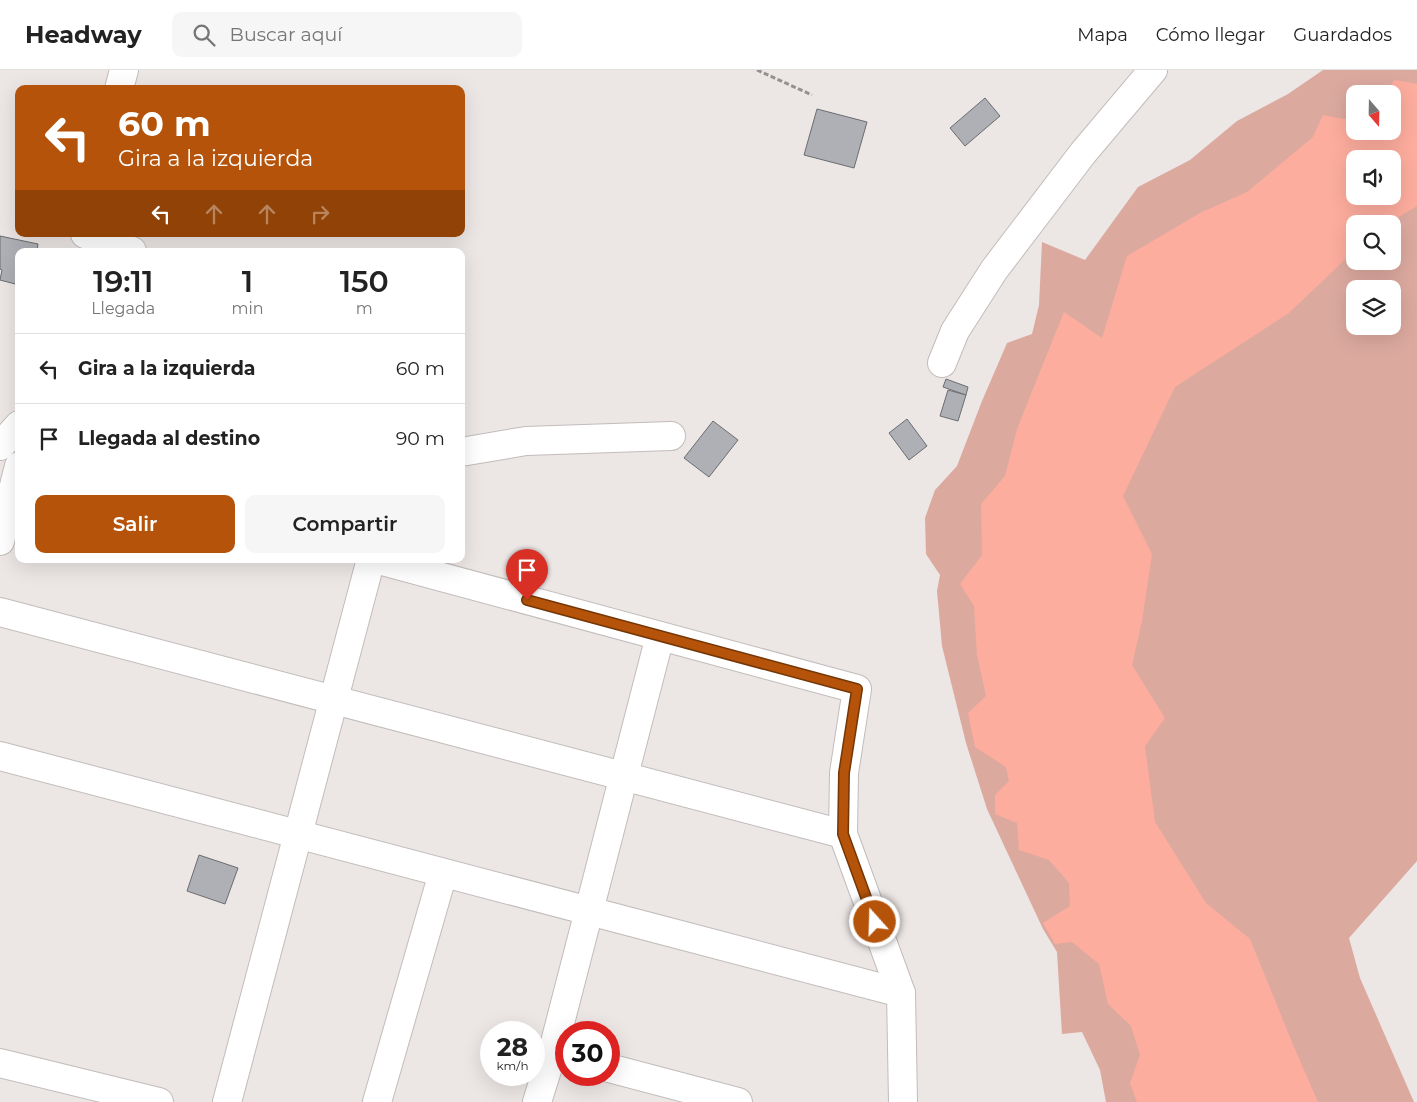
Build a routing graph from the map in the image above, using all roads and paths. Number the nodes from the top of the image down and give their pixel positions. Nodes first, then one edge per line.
1 (124, 70) edge
2 (757, 70) edge
3 (1153, 70) edge
4 (120, 85) edge
5 (812, 94) dead end
6 (94, 237) edge
7 (124, 248) edge
8 (942, 363) dead end
9 (15, 429) edge
10 (671, 436) dead end
11 (0, 446) edge
12 (465, 451) edge
13 (15, 483) edge
14 (0, 541) edge
15 (372, 563) edge
16 (388, 563) edge
17 (0, 612) edge
18 (660, 636) junction
19 (333, 700) junction
20 (0, 756) edge
21 (624, 776) junction
22 (843, 834) junction
23 (298, 835) junction
24 (443, 873) junction
25 (589, 911) junction
26 (901, 993) junction
27 (566, 1021) edge
28 (0, 1063) edge
29 (555, 1064) edge
30 (620, 1071) edge
31 (158, 1102) edge
32 (227, 1102) edge
33 (377, 1102) edge
34 (537, 1102) edge
35 (738, 1102) edge
36 (903, 1102) edge

1 - 4 street
2 - 5 path
3 - 8 street
6 - 7 street
9 - 11 street
10 - 12 street
13 - 14 street
15 - 19 street
16 - 18 street
17 - 19 street
18 - 21 street
18 - 22 street
19 - 21 street
19 - 23 street
20 - 23 street
21 - 22 street
21 - 25 street
22 - 26 street
23 - 24 street
23 - 32 street
24 - 25 street
24 - 33 street
25 - 26 street
25 - 27 street
26 - 36 street
28 - 31 street
29 - 34 street
30 - 35 street

